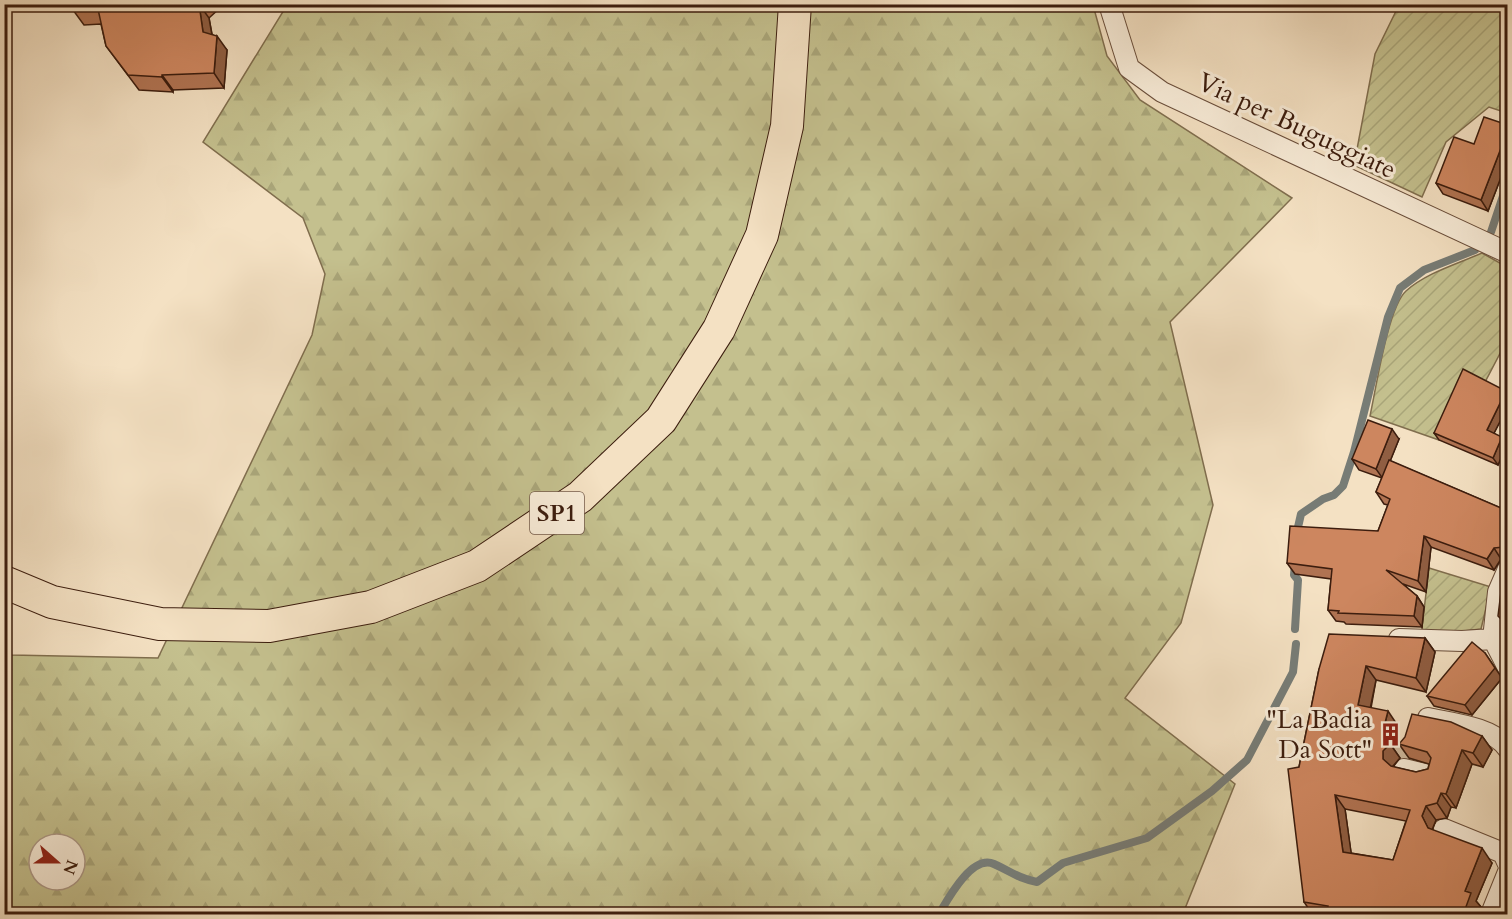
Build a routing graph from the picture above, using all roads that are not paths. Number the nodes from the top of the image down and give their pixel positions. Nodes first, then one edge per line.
1 (795, 4) edge
2 (1109, 4) edge
3 (1508, 253) edge
4 (1508, 569) edge
5 (4, 582) edge
6 (1382, 638) edge
7 (1493, 639) junction
8 (1508, 668) edge
9 (1410, 726) edge
10 (1508, 749) edge
11 (1404, 769) edge
12 (1429, 775) edge
13 (1444, 829) dead end
14 (1508, 864) edge
15 (1508, 873) edge
16 (1491, 915) edge

1 - 5 main road, SP1
2 - 3 street, Via per Buguggiate
4 - 7 street
6 - 7 street
7 - 8 street
9 - 10 street
11 - 12 street
13 - 14 street
15 - 16 street

